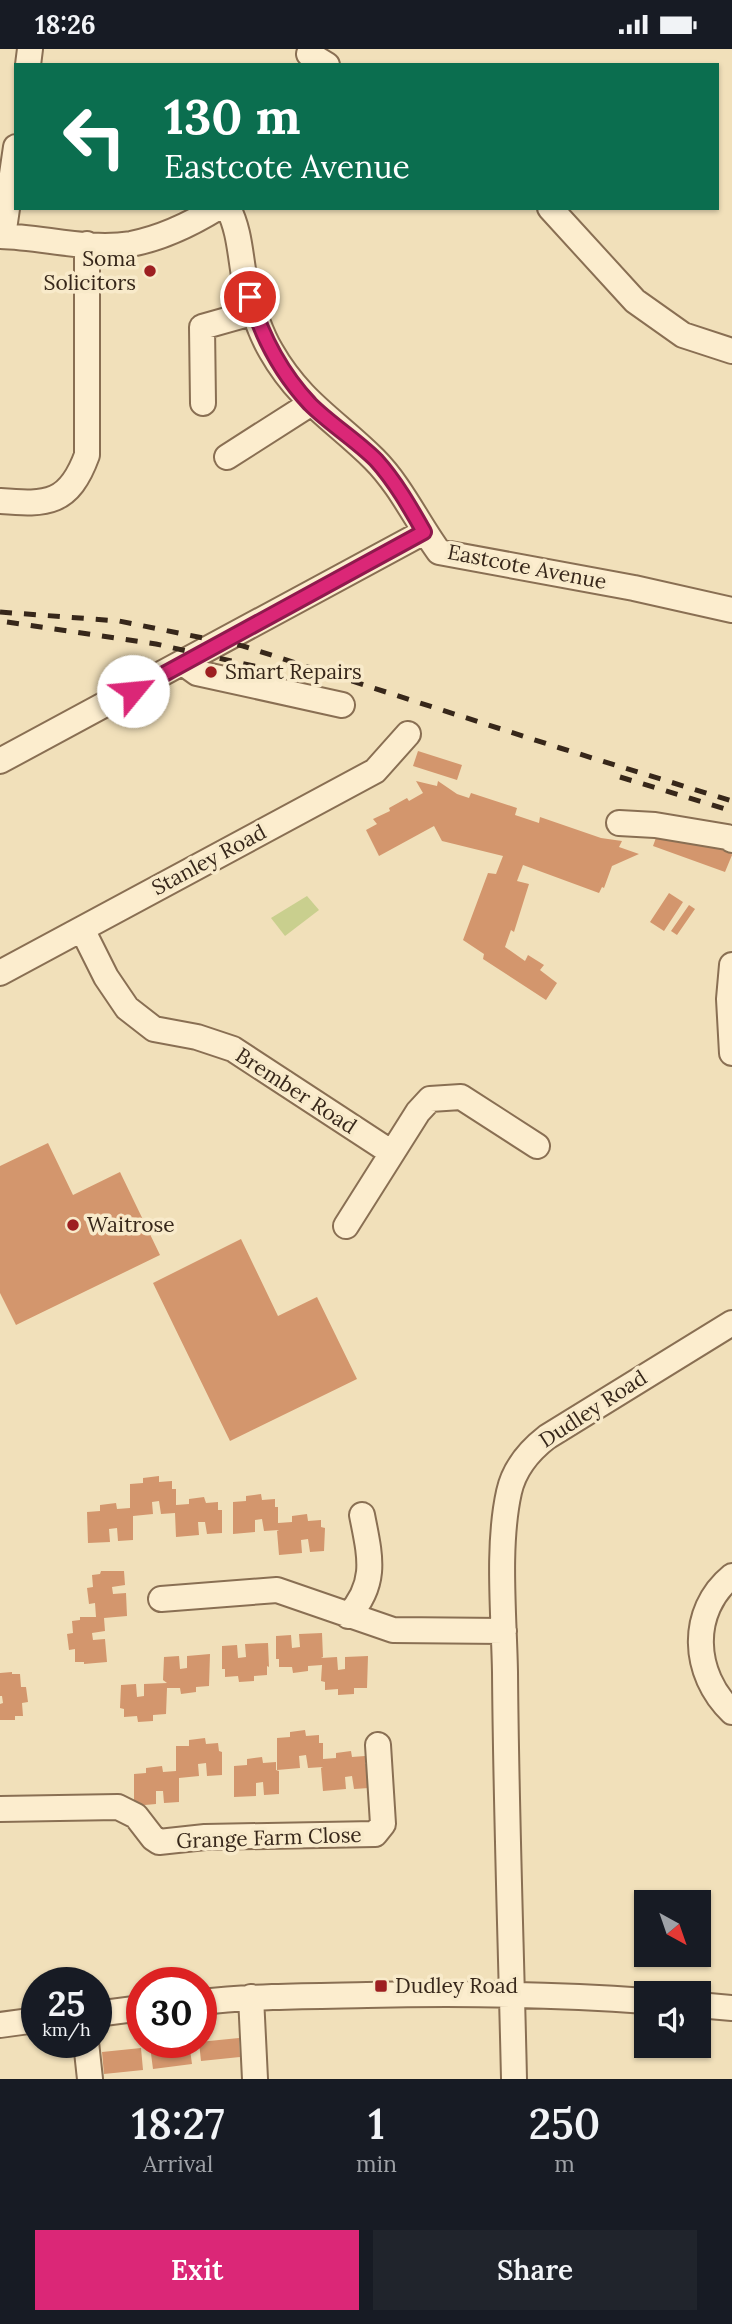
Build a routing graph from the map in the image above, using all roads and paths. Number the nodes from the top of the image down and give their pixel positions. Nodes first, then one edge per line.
1 (14, 160) edge
2 (214, 210) edge
3 (229, 210) edge
4 (552, 210) edge
5 (2, 236) edge
6 (87, 244) junction
7 (255, 312) junction
8 (732, 351) edge
9 (203, 403) dead end
10 (310, 404) junction
11 (227, 457) dead end
12 (0, 501) edge
13 (424, 532) junction
14 (732, 610) edge
15 (183, 663) junction
16 (342, 705) dead end
17 (408, 734) dead end
18 (0, 761) edge
19 (619, 823) dead end
20 (732, 840) edge
21 (82, 929) junction
22 (732, 965) edge
23 (0, 973) edge
24 (732, 1053) edge
25 (537, 1146) dead end
26 (392, 1153) junction
27 (346, 1226) dead end
28 (732, 1323) edge
29 (362, 1515) dead end
30 (732, 1576) edge
31 (161, 1599) dead end
32 (348, 1616) junction
33 (504, 1631) junction
34 (732, 1712) edge
35 (378, 1745) dead end
36 (0, 1809) edge
37 (513, 1995) junction
38 (251, 1997) junction
39 (217, 2000) edge
40 (634, 2000) edge
41 (711, 2006) edge
42 (732, 2008) edge
43 (21, 2022) edge
44 (0, 2025) edge
45 (88, 2058) edge
46 (90, 2079) edge
47 (255, 2079) edge
48 (514, 2079) edge

1 - 5 street
2 - 6 street
3 - 7 street, Eastcote Avenue
4 - 8 street
5 - 6 street
6 - 12 street
7 - 9 street
7 - 10 street, Eastcote Avenue
10 - 11 street
10 - 13 street, Eastcote Avenue
13 - 14 street, Eastcote Avenue
13 - 15 street
15 - 16 street
15 - 18 street
17 - 21 street, Stanley Road
19 - 20 street
21 - 23 street, Stanley Road
21 - 26 street, Brember Road
22 - 24 street
25 - 26 street
26 - 27 street
28 - 33 street, Dudley Road
29 - 32 street
30 - 34 street
31 - 32 street
32 - 33 street
33 - 37 street, Dudley Road
35 - 36 street, Grange Farm Close
37 - 38 street
37 - 40 street
37 - 48 street, Dudley Road
38 - 39 street
38 - 47 street
41 - 42 street
43 - 44 street
45 - 46 street

